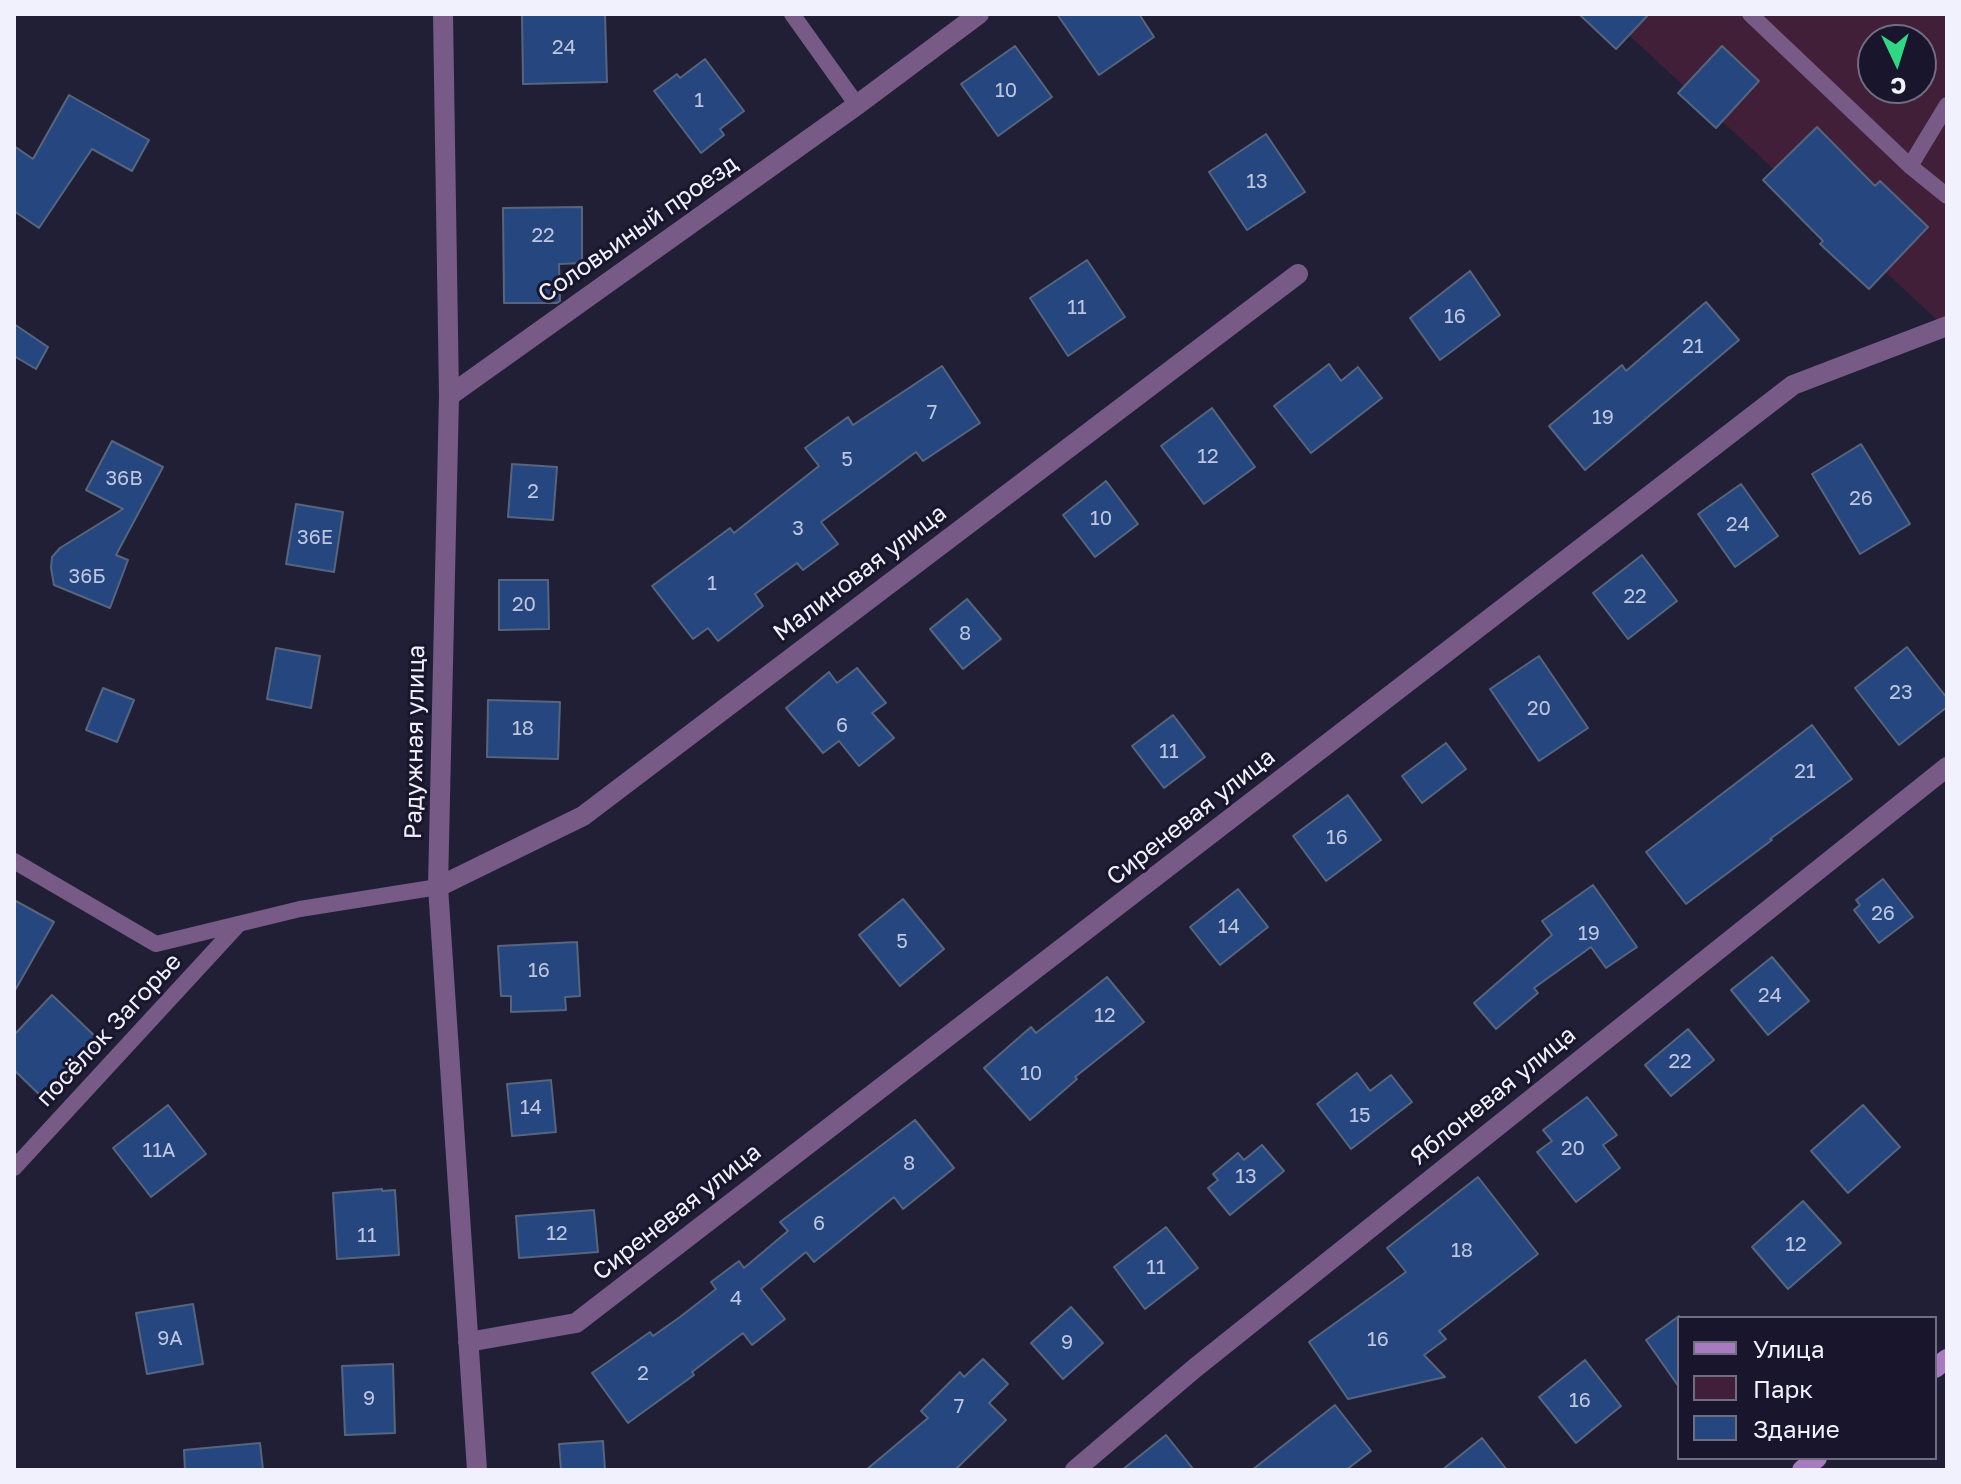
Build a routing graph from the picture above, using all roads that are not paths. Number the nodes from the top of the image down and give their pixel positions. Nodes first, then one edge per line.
1 (443, 14) edge
2 (792, 14) edge
3 (979, 14) edge
4 (1750, 14) edge
5 (857, 105) junction
6 (1947, 105) edge
7 (1910, 166) junction
8 (1947, 196) edge
9 (1298, 274) dead end
10 (1947, 326) edge
11 (449, 396) junction
12 (1947, 767) edge
13 (14, 861) edge
14 (438, 887) junction
15 (239, 924) junction
16 (14, 1168) edge
17 (468, 1342) junction
18 (477, 1470) edge
19 (1075, 1470) edge

1 - 11 street, Радужная улица
2 - 5 lane
3 - 5 street, Соловьиный проезд
4 - 7 lane
5 - 11 street, Соловьиный проезд
6 - 7 lane
7 - 8 lane
9 - 14 street, Малиновая улица
10 - 17 street, Сиреневая улица
11 - 14 street, Радужная улица
12 - 19 street, Яблоневая улица
13 - 15 lane, посёлок Загорье
14 - 15 lane, посёлок Загорье
14 - 17 street, Радужная улица
15 - 16 lane, посёлок Загорье
17 - 18 street, Радужная улица

